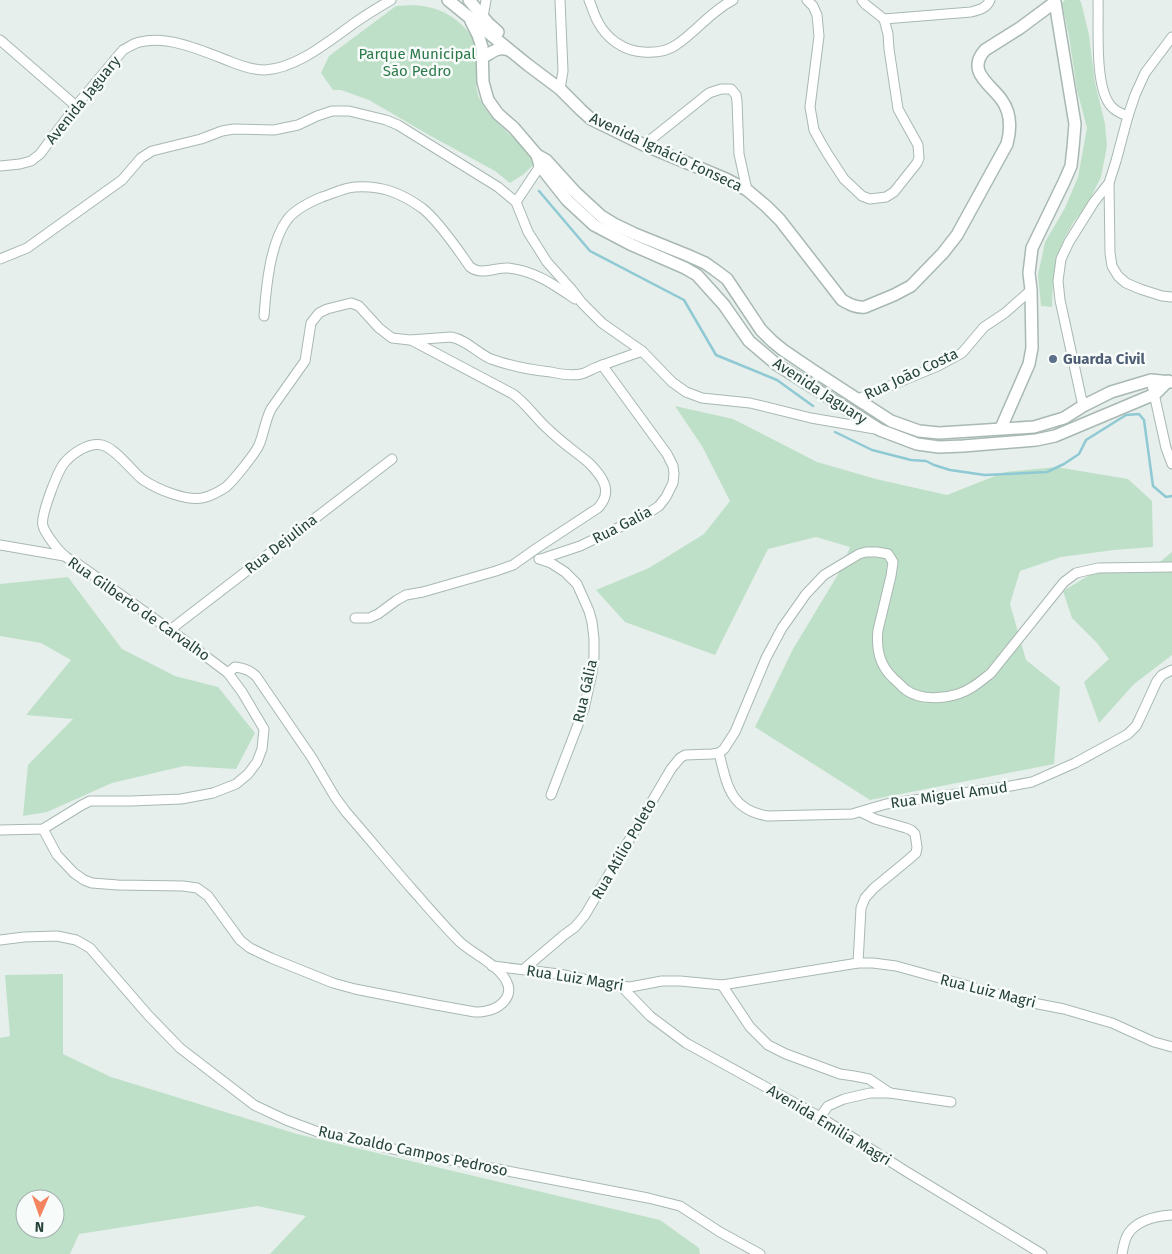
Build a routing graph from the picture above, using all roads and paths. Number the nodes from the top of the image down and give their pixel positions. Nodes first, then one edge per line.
1 (397, 0) edge
2 (448, 0) edge
3 (486, 0) edge
4 (560, 0) edge
5 (589, 0) edge
6 (733, 0) edge
7 (808, 0) edge
8 (862, 0) edge
9 (990, 0) edge
10 (1098, 0) edge
11 (1055, 1) edge
12 (388, 2) edge
13 (472, 2) edge
14 (464, 13) junction
15 (884, 19) junction
16 (486, 24) junction
17 (1172, 37) edge
18 (0, 40) edge
19 (508, 50) junction
20 (487, 55) junction
21 (528, 65) junction
22 (483, 72) junction
23 (560, 89) junction
24 (76, 106) junction
25 (1128, 116) junction
26 (644, 145) junction
27 (541, 160) junction
28 (0, 165) edge
29 (1109, 183) junction
30 (747, 190) junction
31 (516, 202) junction
32 (687, 255) junction
33 (0, 259) edge
34 (680, 266) junction
35 (1032, 290) junction
36 (1172, 297) edge
37 (582, 303) junction
38 (264, 316) dead end
39 (410, 340) junction
40 (642, 351) junction
41 (602, 365) junction
42 (1151, 380) junction
43 (1170, 381) edge
44 (1154, 394) junction
45 (858, 399) junction
46 (1083, 406) junction
47 (1001, 428) junction
48 (880, 430) junction
49 (971, 431) junction
50 (963, 446) junction
51 (392, 459) dead end
52 (1172, 464) edge
53 (0, 545) edge
54 (527, 554) junction
55 (64, 556) junction
56 (541, 559) junction
57 (1172, 567) edge
58 (355, 618) dead end
59 (170, 630) junction
60 (1172, 670) edge
61 (228, 673) junction
62 (719, 753) junction
63 (551, 795) dead end
64 (861, 812) junction
65 (43, 829) junction
66 (0, 830) edge
67 (0, 940) edge
68 (858, 963) junction
69 (492, 966) junction
70 (524, 969) junction
71 (722, 985) junction
72 (622, 987) junction
73 (1172, 1047) edge
74 (890, 1093) junction
75 (951, 1102) dead end
76 (820, 1117) junction
77 (1172, 1215) edge
78 (760, 1254) edge
79 (1042, 1254) edge
80 (1122, 1254) edge

1 - 12 street, Avenida Jaguary
2 - 14 street, Avenida Ignácio Fonseca
3 - 16 street
4 - 23 street
5 - 6 street
7 - 15 street
8 - 15 street
9 - 15 street
10 - 25 street
11 - 30 street, Avenida Ignácio Fonseca
11 - 35 street
12 - 24 street, Avenida Jaguary
13 - 14 street
13 - 16 street, Avenida Ignácio Fonseca
14 - 16 street, Avenida Ignácio Fonseca
14 - 22 street, Avenida Jaguary
16 - 19 street, Avenida Ignácio Fonseca
16 - 20 street
16 - 21 street, Avenida Ignácio Fonseca
17 - 25 street
18 - 24 street
19 - 20 street
19 - 21 street, Avenida Ignácio Fonseca
20 - 22 street
21 - 23 street, Avenida Ignácio Fonseca
22 - 27 street, Avenida Jaguary
23 - 26 street, Avenida Ignácio Fonseca
24 - 28 street, Avenida Jaguary
25 - 29 street
26 - 30 street, Avenida Ignácio Fonseca
26 - 30 street
27 - 31 street
27 - 32 street, Avenida Jaguary
27 - 34 street, Avenida Jaguary
29 - 36 street
29 - 46 street
31 - 33 street
31 - 37 street
32 - 34 street
32 - 45 street, Avenida Jaguary
34 - 48 street, Avenida Jaguary
35 - 45 street, Rua João Costa
35 - 47 street
37 - 38 street
37 - 40 street
39 - 41 street, Rua Gilberto de Carvalho
39 - 54 street
39 - 55 street, Rua Gilberto de Carvalho
40 - 41 street, Rua Gilberto de Carvalho
40 - 48 street
41 - 56 street, Rua Galia
42 - 43 street, Avenida Jaguary
42 - 44 street
42 - 46 street, Avenida Jaguary
43 - 44 street, Avenida Jaguary
44 - 50 street, Avenida Jaguary
44 - 52 street
45 - 49 street, Avenida Jaguary
46 - 47 street, Avenida Jaguary
47 - 49 street, Avenida Jaguary
48 - 50 street, Avenida Jaguary
49 - 50 street
51 - 59 street, Rua Dejulina
53 - 55 street
54 - 56 street, Rua Gália
54 - 58 street
55 - 59 street, Rua Gilberto de Carvalho
56 - 63 street, Rua Gália
57 - 62 street
59 - 61 street, Rua Gilberto de Carvalho
60 - 64 street, Rua Miguel Amud
61 - 65 street, Rua Gilberto de Carvalho
61 - 69 street
62 - 64 street, Rua Miguel Amud
62 - 70 street, Rua Atílio Poleto
64 - 68 street
65 - 66 street
65 - 69 street
67 - 78 street, Rua Zoaldo Campos Pedroso
68 - 71 street, Rua Luiz Magri
68 - 73 street, Rua Luiz Magri
69 - 70 street, Rua Luiz Magri
70 - 72 street, Rua Luiz Magri
71 - 72 street, Rua Luiz Magri
71 - 74 street
72 - 76 street, Avenida Emilia Magri
74 - 75 street
74 - 76 street
76 - 79 street, Avenida Emilia Magri
77 - 80 street

